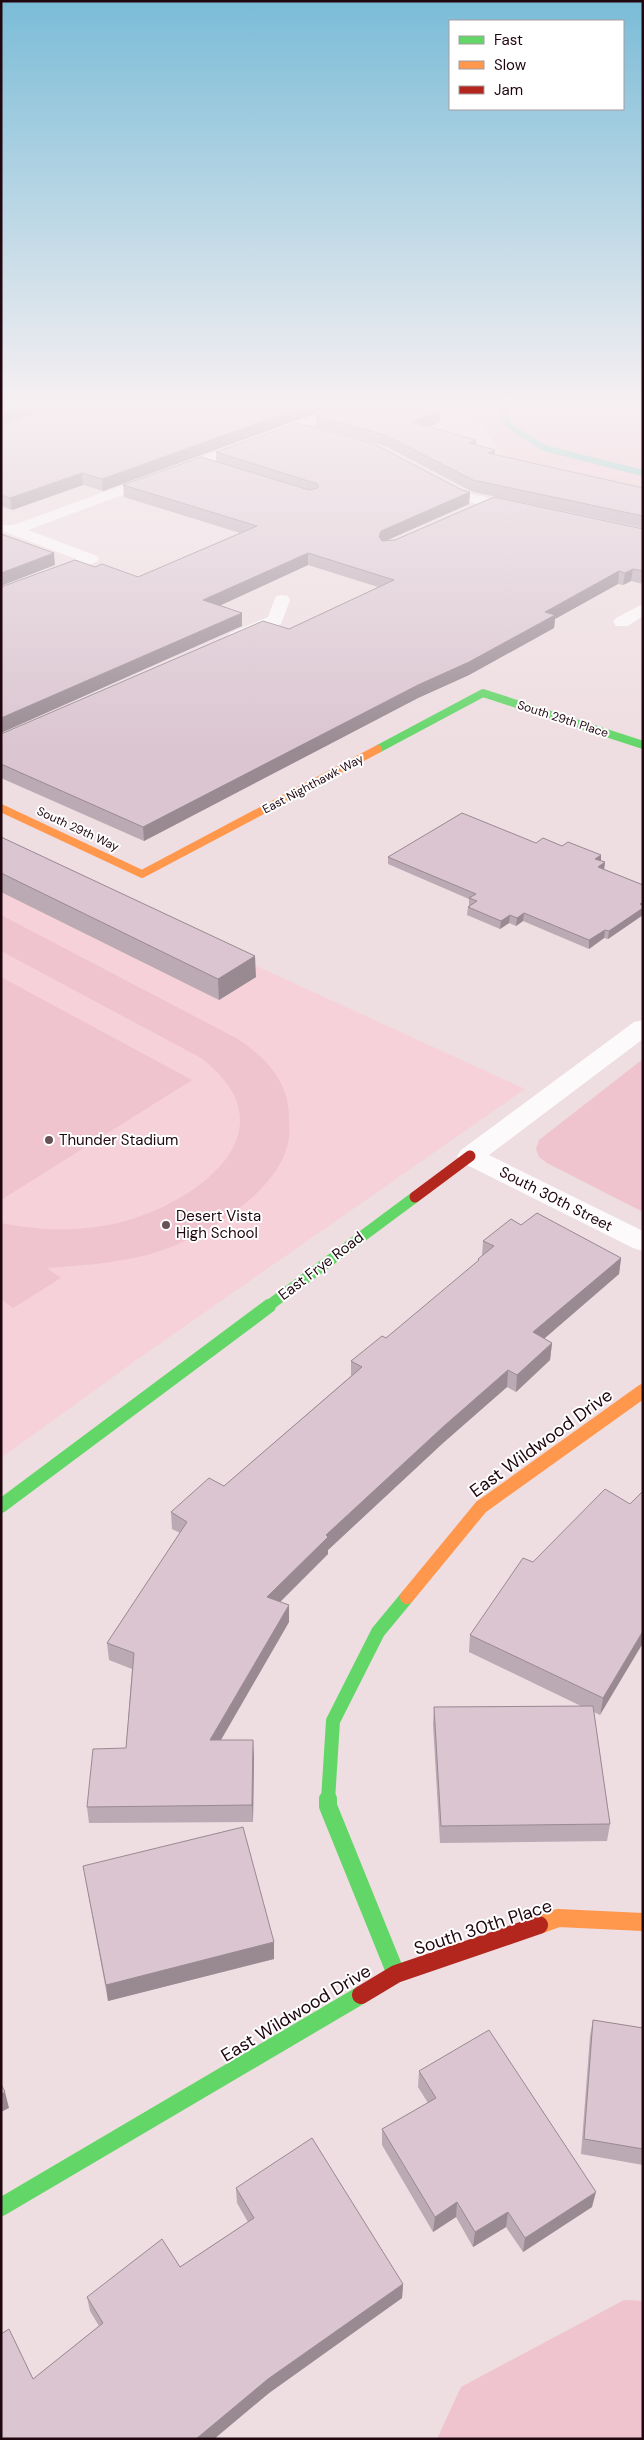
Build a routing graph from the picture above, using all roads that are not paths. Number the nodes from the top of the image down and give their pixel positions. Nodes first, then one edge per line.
1 (29, 521) edge
2 (8, 528) edge
3 (1, 594) edge
4 (282, 600) dead end
5 (643, 609) edge
6 (622, 622) dead end
7 (220, 645) edge
8 (483, 693) joint
9 (643, 745) edge
10 (1, 808) edge
11 (142, 874) joint
12 (643, 1027) edge
13 (470, 1156) junction
14 (643, 1242) edge
15 (643, 1391) edge
16 (1, 1506) edge
17 (643, 1922) edge
18 (396, 1974) junction
19 (1, 2207) edge

1 - 2 street
2 - 3 street
4 - 7 street
5 - 6 street
8 - 9 street, South 29th Place
8 - 11 street, East Nighthawk Way
10 - 11 street, South 29th Way
12 - 13 street, East Frye Road
13 - 14 street, South 30th Street
13 - 16 street, East Frye Road
15 - 18 street, East Wildwood Drive
17 - 18 street, South 30th Place
18 - 19 street, East Wildwood Drive

